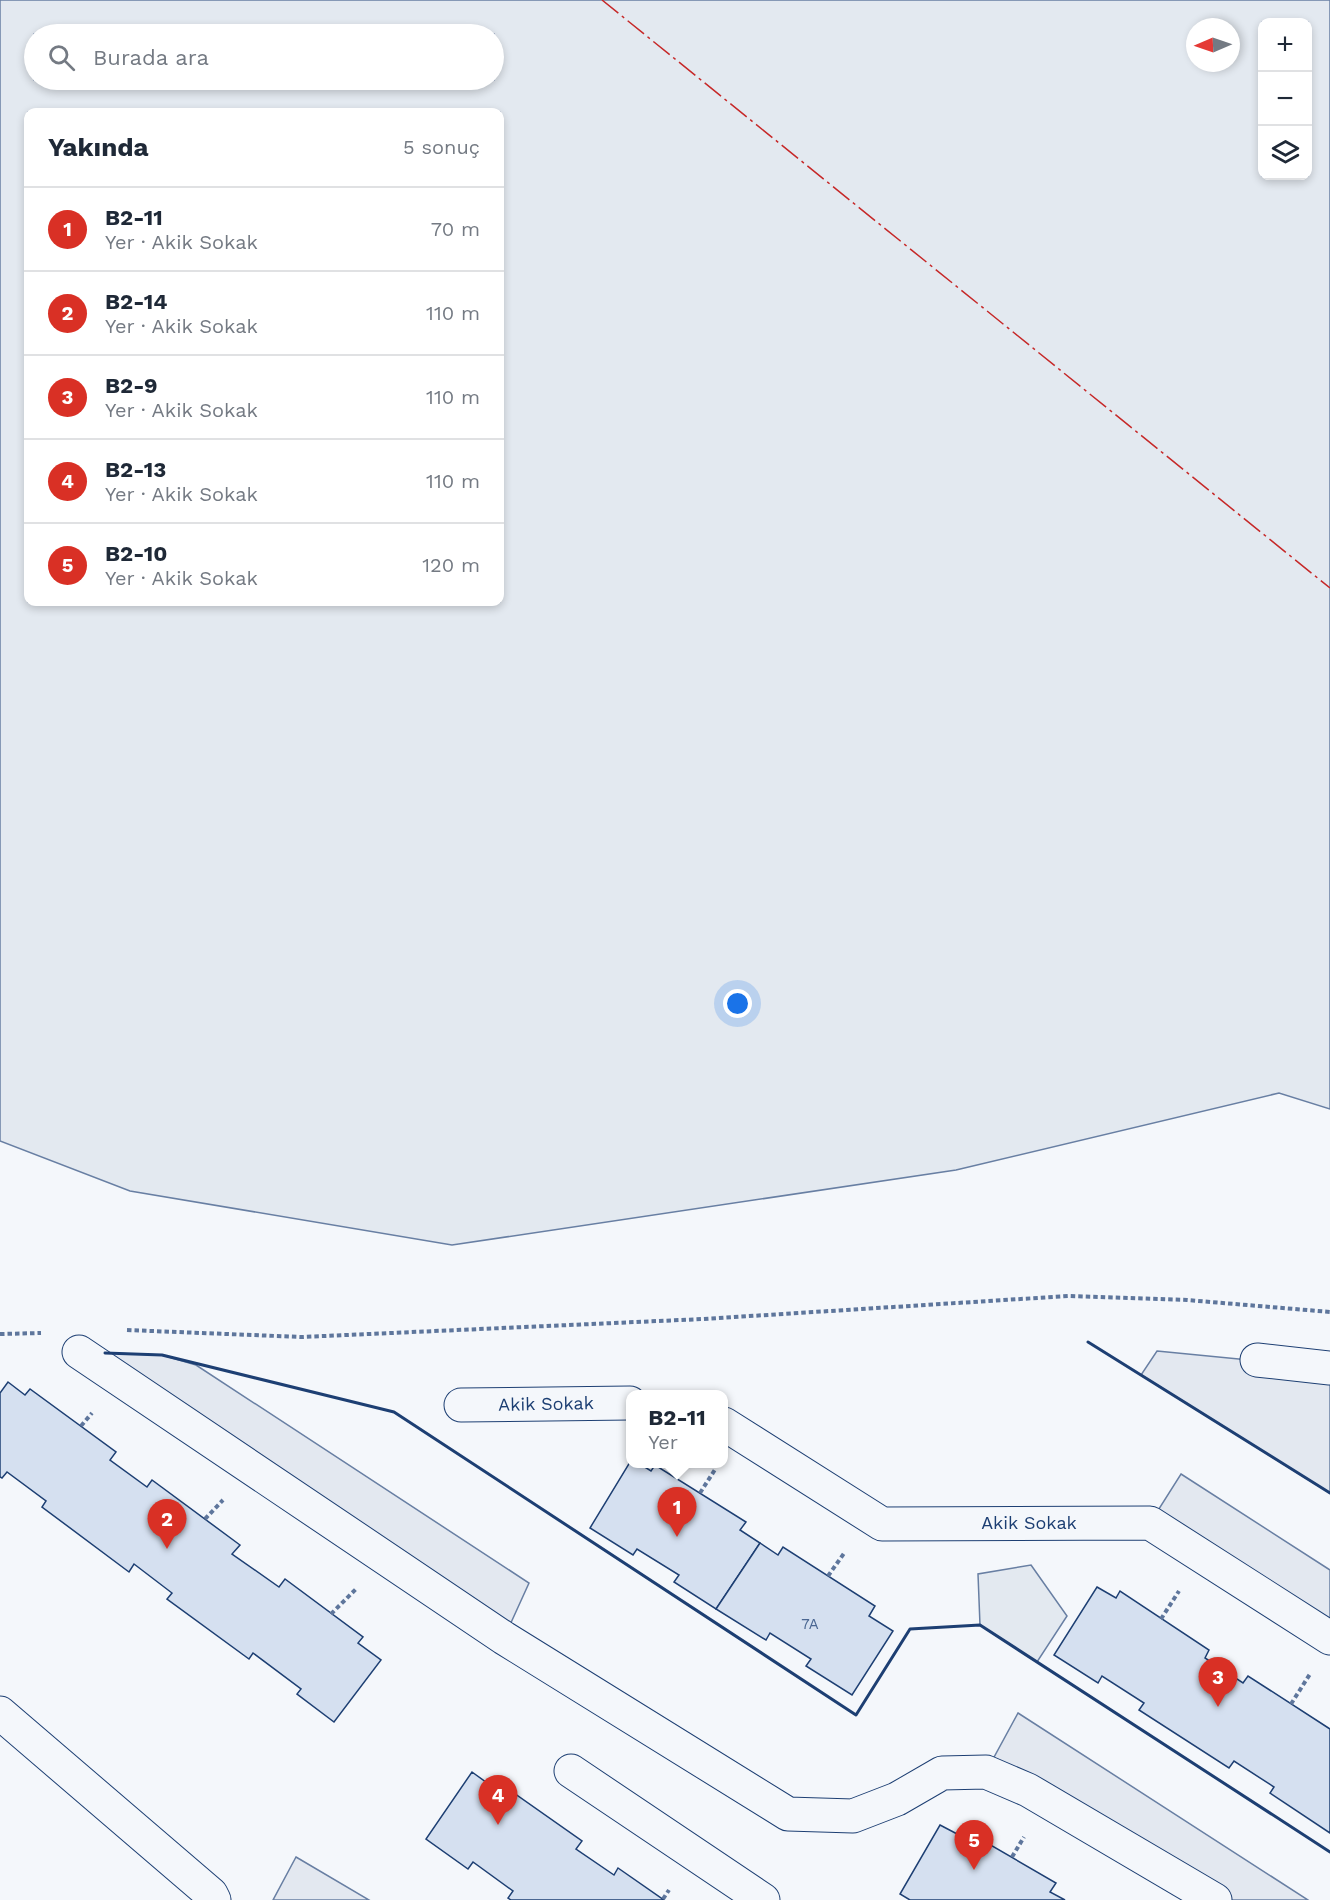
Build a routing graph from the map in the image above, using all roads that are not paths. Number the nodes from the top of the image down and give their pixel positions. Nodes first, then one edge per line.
1 (79, 1352) dead end
2 (1257, 1360) dead end
3 (1330, 1368) edge
4 (626, 1403) edge
5 (461, 1405) dead end
6 (728, 1427) edge
7 (1323, 1651) edge
8 (0, 1713) edge
9 (571, 1771) dead end
10 (214, 1900) edge
11 (763, 1900) edge
12 (1215, 1900) edge

1 - 12 street
2 - 3 street
4 - 5 street, Akik Sokak
6 - 7 street, Akik Sokak
8 - 10 street
9 - 11 street

